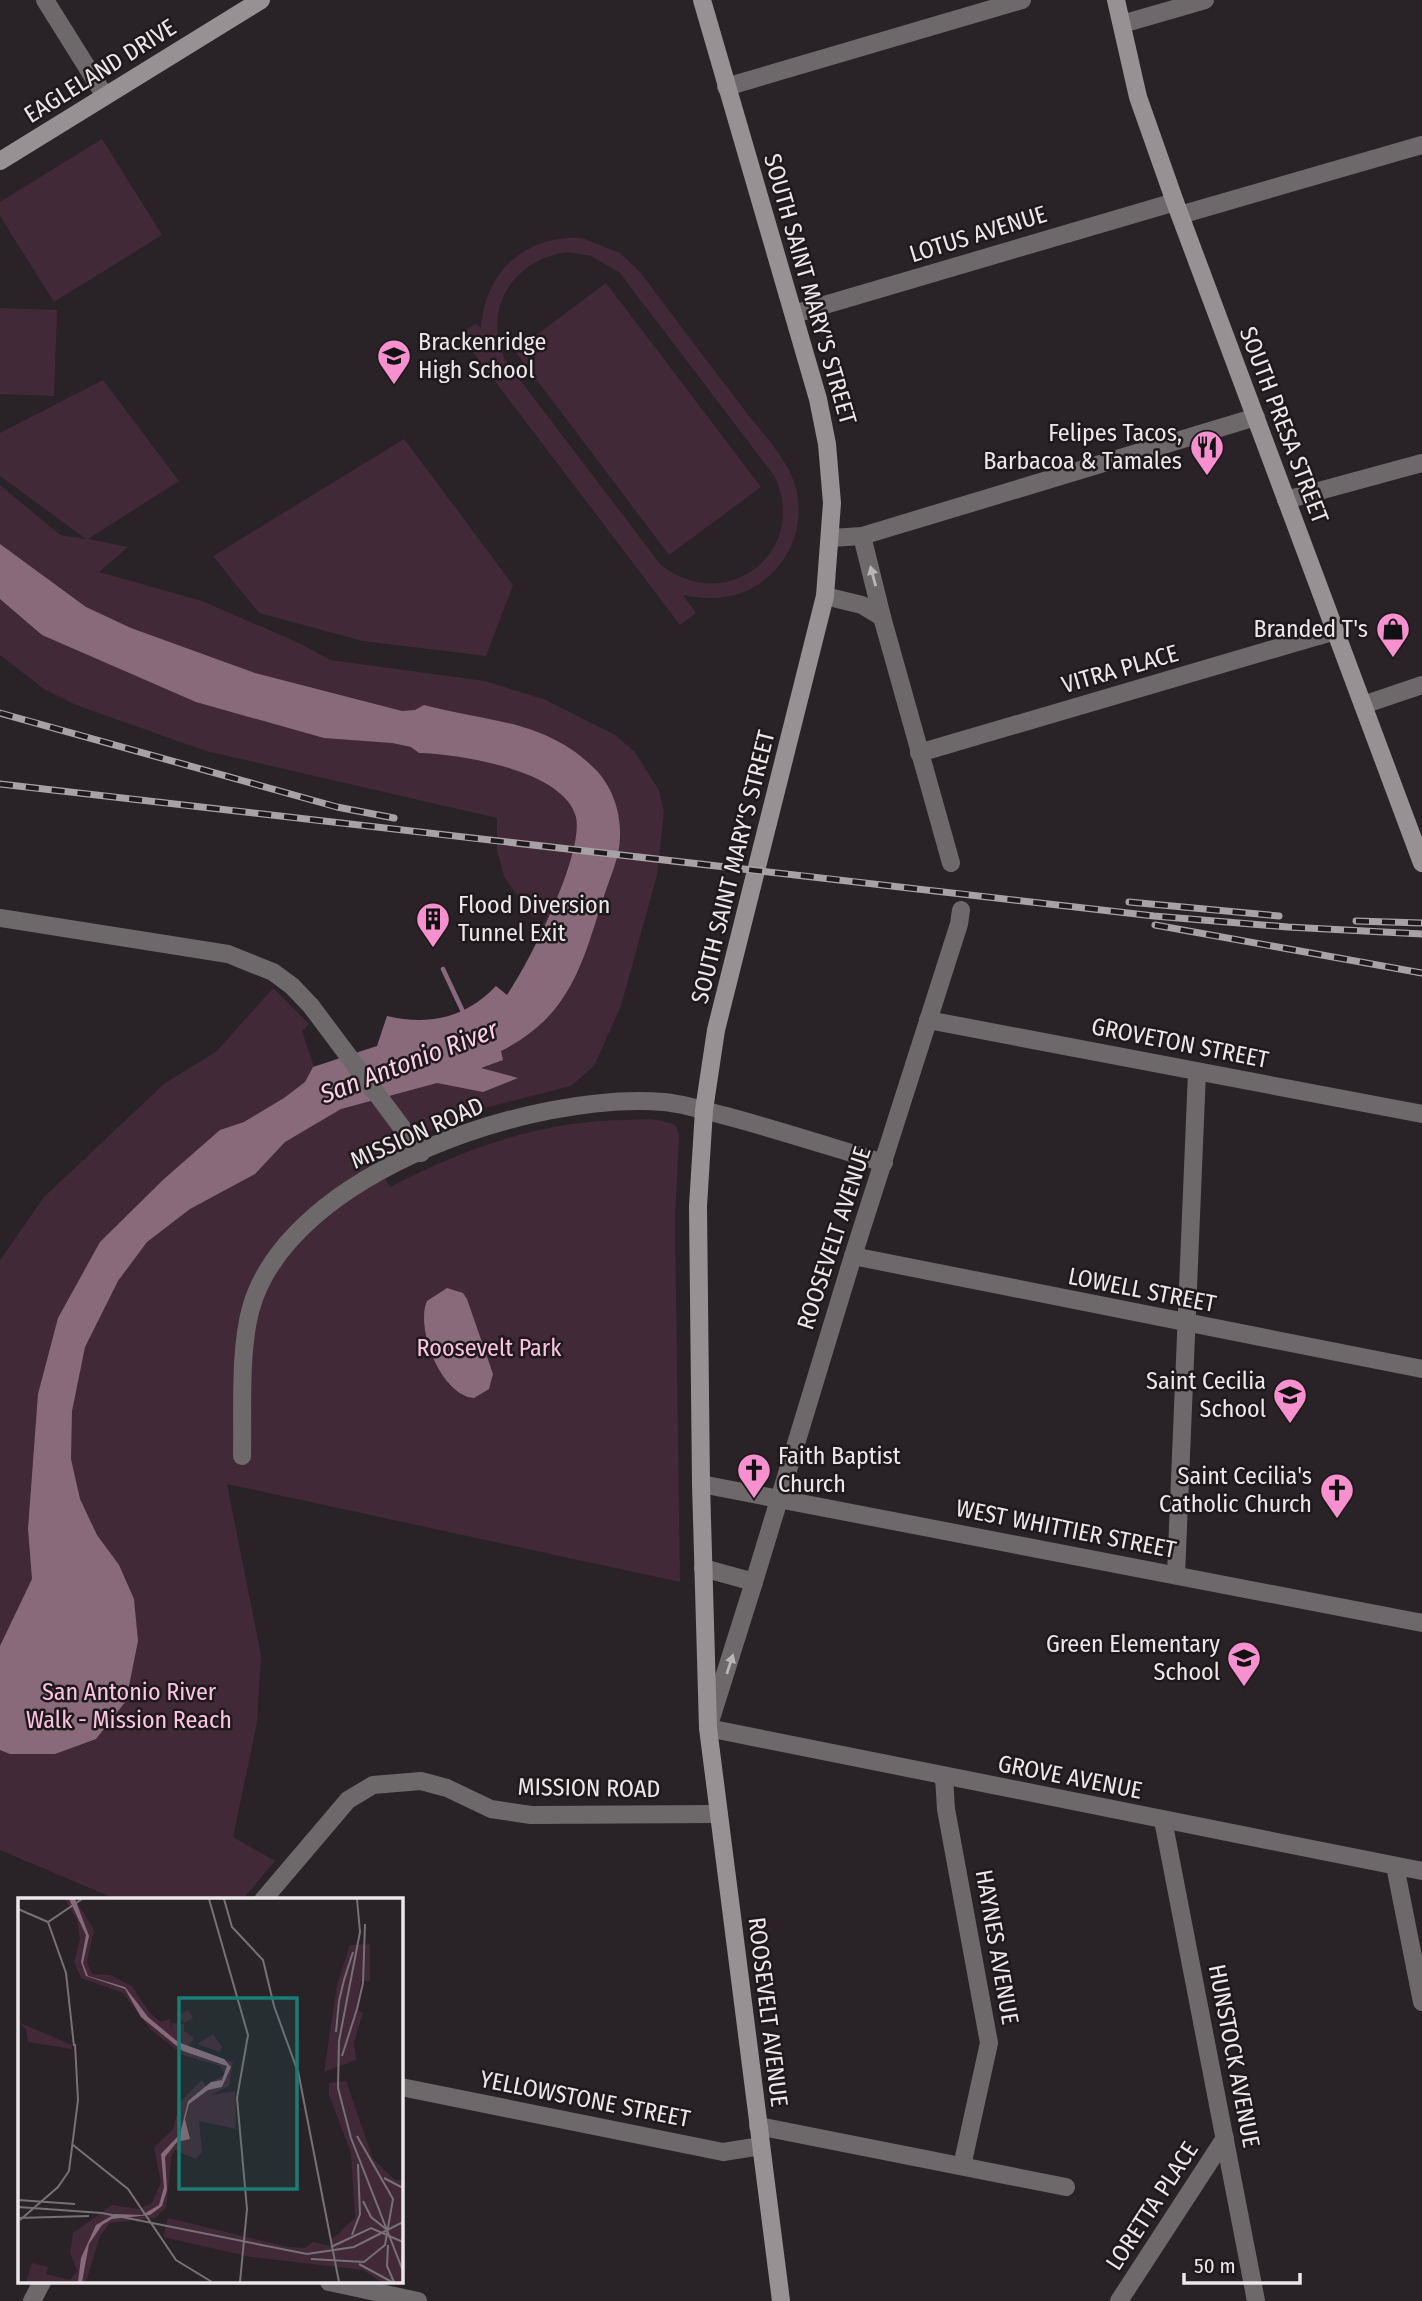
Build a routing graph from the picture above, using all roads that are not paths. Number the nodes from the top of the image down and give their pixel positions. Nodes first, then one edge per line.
1 (45, 0) edge
2 (261, 0) edge
3 (702, 0) edge
4 (1022, 0) edge
5 (1116, 0) edge
6 (1205, 0) edge
7 (1122, 24) junction
8 (726, 87) junction
9 (105, 96) junction
10 (1422, 145) edge
11 (0, 161) edge
12 (1178, 208) junction
13 (794, 314) junction
14 (1256, 417) junction
15 (1422, 463) edge
16 (1286, 500) junction
17 (862, 536) junction
18 (831, 538) junction
19 (825, 596) junction
20 (882, 617) junction
21 (1335, 631) junction
22 (1422, 685) edge
23 (1363, 705) junction
24 (919, 754) junction
25 (951, 863) dead end
26 (1422, 863) edge
27 (961, 910) dead end
28 (0, 918) edge
29 (928, 1020) junction
30 (1197, 1072) junction
31 (704, 1110) junction
32 (1422, 1115) edge
33 (421, 1153) junction
34 (884, 1163) junction
35 (853, 1256) junction
36 (1186, 1323) junction
37 (1422, 1369) edge
38 (242, 1456) dead end
39 (701, 1484) junction
40 (778, 1498) junction
41 (703, 1568) junction
42 (1176, 1575) junction
43 (754, 1582) junction
44 (1422, 1623) edge
45 (708, 1728) junction
46 (944, 1777) junction
47 (719, 1814) junction
48 (1163, 1820) junction
49 (1395, 1866) junction
50 (1422, 1871) edge
51 (265, 1898) edge
52 (1422, 2002) edge
53 (402, 2087) edge
54 (758, 2126) junction
55 (1225, 2138) junction
56 (761, 2146) junction
57 (962, 2166) junction
58 (1066, 2187) dead end
59 (41, 2284) edge
60 (338, 2284) edge
61 (32, 2301) edge
62 (418, 2301) edge
63 (782, 2301) edge
64 (1119, 2301) edge
65 (1256, 2301) edge

1 - 9 street
2 - 9 main road, EAGLELAND DRIVE
3 - 8 main road, SOUTH SAINT MARY'S STREET
4 - 8 street
5 - 7 main road, SOUTH PRESA STREET
6 - 7 street
7 - 12 main road, SOUTH PRESA STREET
8 - 13 main road, SOUTH SAINT MARY'S STREET
9 - 11 main road, EAGLELAND DRIVE
10 - 12 street, LOTUS AVENUE
12 - 13 street, LOTUS AVENUE
12 - 14 main road, SOUTH PRESA STREET
13 - 18 main road, SOUTH SAINT MARY'S STREET
14 - 16 main road, SOUTH PRESA STREET
14 - 17 street
15 - 16 street
16 - 21 main road, SOUTH PRESA STREET
17 - 18 street
20 -> 17 street
18 - 19 main road, SOUTH SAINT MARY'S STREET
19 - 20 street
19 - 31 main road, SOUTH SAINT MARY'S STREET
20 - 24 street
21 - 23 main road, SOUTH PRESA STREET
21 - 24 street, VITRA PLACE
22 - 23 street
23 - 26 main road, SOUTH PRESA STREET
24 - 25 street
27 - 29 street, ROOSEVELT AVENUE
28 - 33 street
29 - 30 street, GROVETON STREET
29 - 34 street, ROOSEVELT AVENUE
30 - 32 street, GROVETON STREET
30 - 36 street
31 - 33 street, MISSION ROAD
31 - 34 street, MISSION ROAD
31 - 39 main road, ROOSEVELT AVENUE
33 - 38 street, MISSION ROAD
34 - 35 street, ROOSEVELT AVENUE
35 - 36 street, LOWELL STREET
35 - 40 street, ROOSEVELT AVENUE
36 - 37 street, LOWELL STREET
36 - 42 street
39 - 40 street, WEST WHITTIER STREET
39 - 41 main road, ROOSEVELT AVENUE
40 - 42 street, WEST WHITTIER STREET
40 - 43 street, ROOSEVELT AVENUE
41 - 43 street
41 - 45 main road, ROOSEVELT AVENUE
42 - 44 street, WEST WHITTIER STREET
45 -> 43 street, ROOSEVELT AVENUE
45 - 46 street, GROVE AVENUE
45 - 47 main road, ROOSEVELT AVENUE
46 - 48 street, GROVE AVENUE
46 - 57 street, HAYNES AVENUE
47 - 51 street, MISSION ROAD
47 - 54 main road, ROOSEVELT AVENUE
48 - 49 street, GROVE AVENUE
48 - 55 street, HUNSTOCK AVENUE
49 - 50 street, GROVE AVENUE
49 - 52 street
53 - 56 street, YELLOWSTONE STREET
54 - 56 main road, ROOSEVELT AVENUE
54 - 57 street
55 - 64 street, LORETTA PLACE
55 - 65 street, HUNSTOCK AVENUE
56 - 63 main road, ROOSEVELT AVENUE
57 - 58 street
59 - 61 street
60 - 62 street

